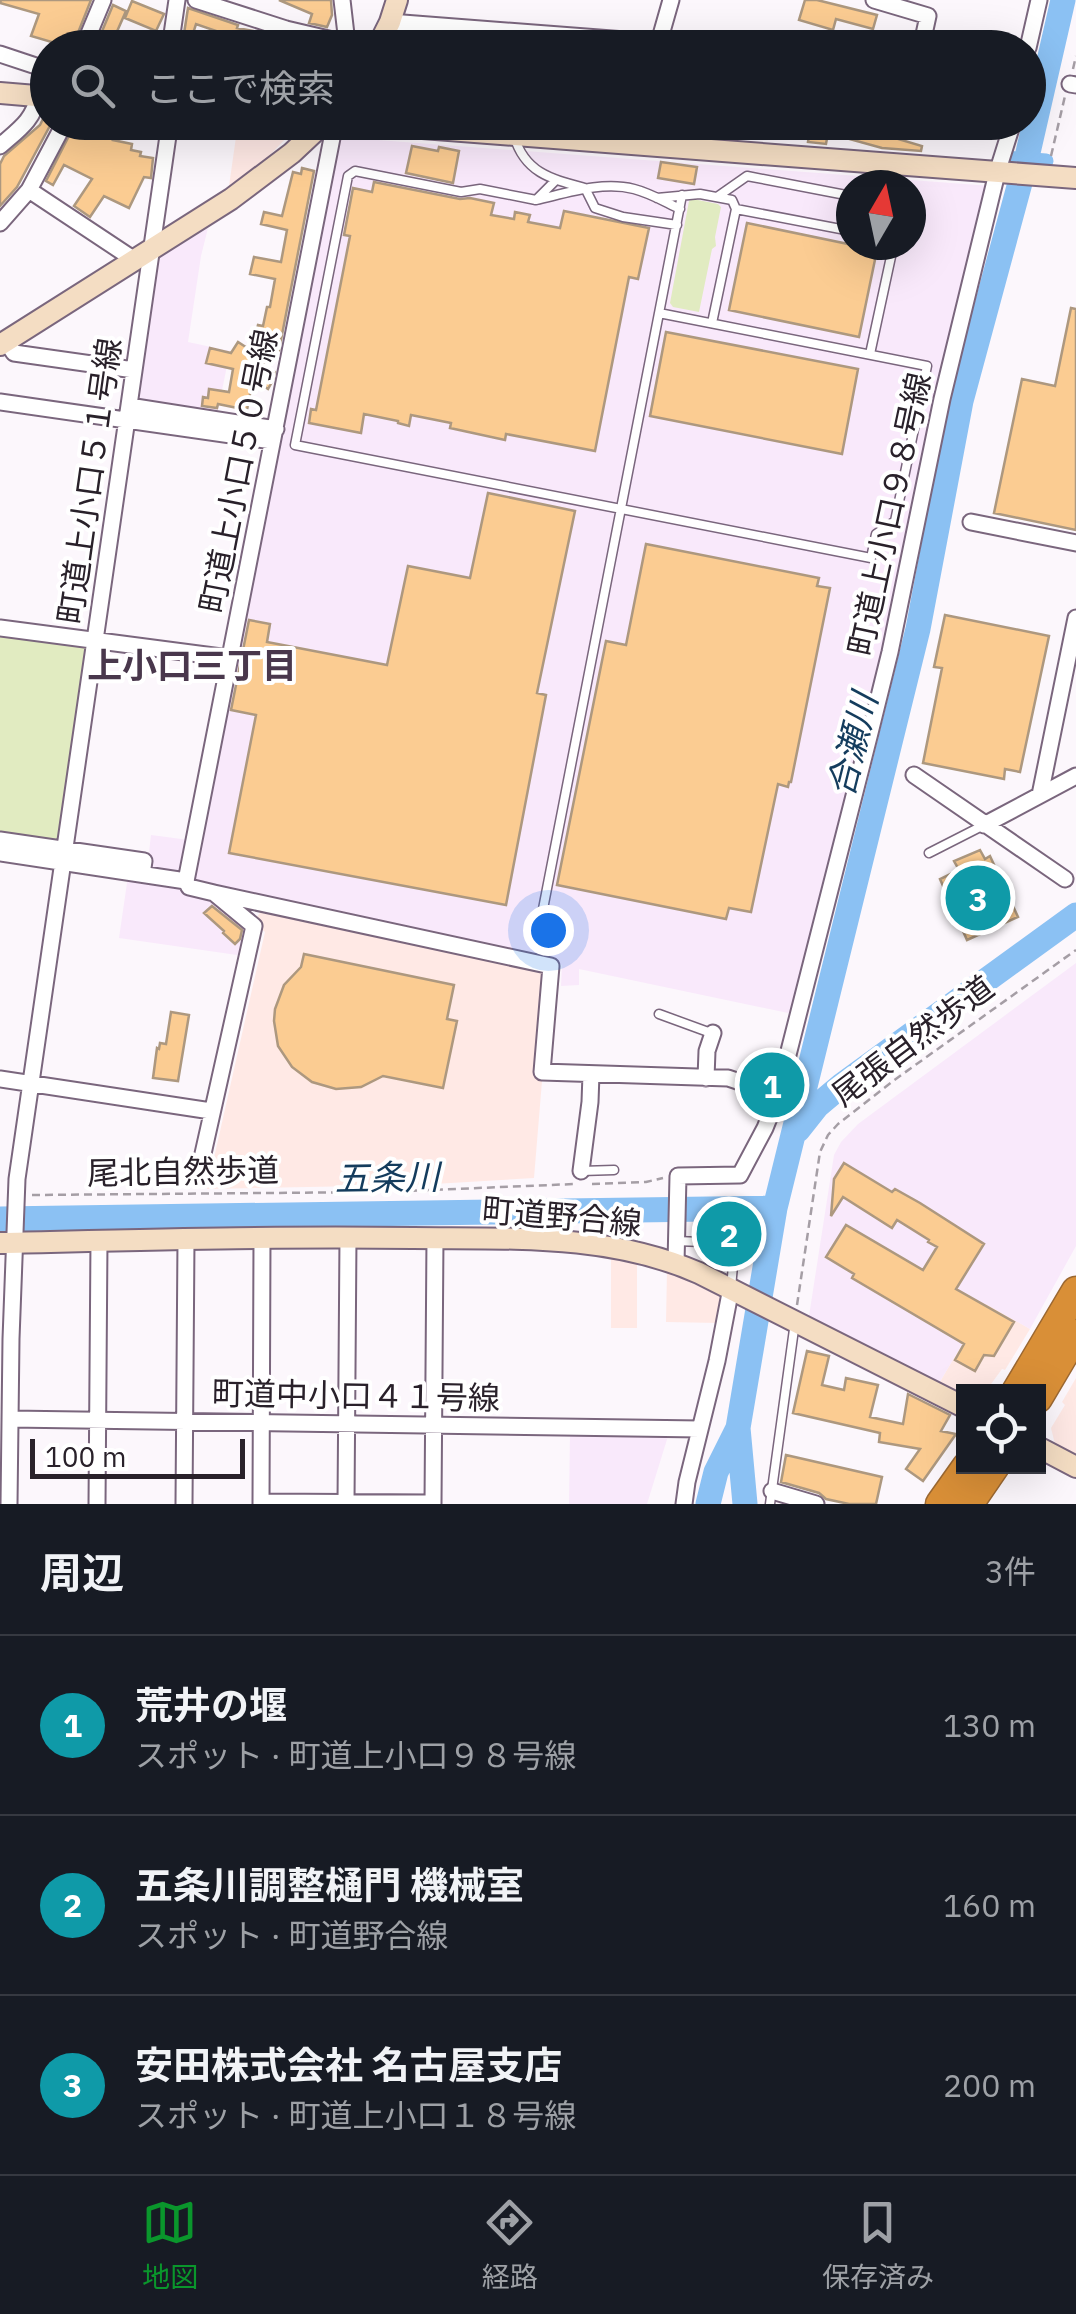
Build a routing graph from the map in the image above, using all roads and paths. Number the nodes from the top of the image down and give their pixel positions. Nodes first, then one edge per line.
1 (103, 0) edge
2 (177, 0) edge
3 (196, 0) edge
4 (342, 0) edge
5 (397, 0) edge
6 (670, 0) edge
7 (874, 0) edge
8 (1039, 0) edge
9 (390, 22) junction
10 (90, 30) edge
11 (173, 30) edge
12 (290, 30) edge
13 (346, 30) edge
14 (386, 30) edge
15 (498, 30) edge
16 (662, 30) edge
17 (924, 30) edge
18 (1032, 30) edge
19 (0, 54) edge
20 (1076, 56) edge
21 (30, 64) edge
22 (1073, 84) edge
23 (0, 92) edge
24 (30, 95) edge
25 (30, 120) edge
26 (55, 140) edge
27 (167, 140) edge
28 (305, 140) edge
29 (332, 140) edge
30 (515, 140) edge
31 (566, 140) edge
32 (1007, 140) edge
33 (0, 146) edge
34 (997, 173) junction
35 (1046, 176) junction
36 (1076, 178) edge
37 (556, 180) junction
38 (585, 188) junction
39 (29, 190) junction
40 (836, 193) edge
41 (682, 195) junction
42 (717, 197) junction
43 (656, 198) junction
44 (536, 200) junction
45 (6, 204) edge
46 (680, 209) junction
47 (736, 209) junction
48 (0, 223) edge
49 (677, 225) junction
50 (836, 228) edge
51 (152, 248) junction
52 (133, 259) junction
53 (890, 260) edge
54 (660, 313) junction
55 (712, 323) junction
56 (3, 343) edge
57 (870, 354) junction
58 (134, 370) junction
59 (0, 402) edge
60 (128, 413) junction
61 (274, 435) junction
62 (621, 508) junction
63 (971, 522) dead end
64 (1076, 544) edge
65 (1076, 618) edge
66 (0, 628) edge
67 (95, 641) junction
68 (229, 658) junction
69 (914, 775) dead end
70 (1076, 776) edge
71 (1040, 795) junction
72 (984, 825) junction
73 (0, 840) edge
74 (0, 853) edge
75 (930, 853) dead end
76 (65, 856) junction
77 (1065, 880) dead end
78 (186, 881) junction
79 (214, 893) junction
80 (542, 909) dead end
81 (1076, 950) edge
82 (659, 1014) dead end
83 (712, 1034) joint
84 (591, 1074) junction
85 (706, 1078) junction
86 (0, 1079) edge
87 (32, 1084) junction
88 (776, 1098) junction
89 (212, 1110) junction
90 (614, 1170) dead end
91 (581, 1172) joint
92 (198, 1176) dead end
93 (676, 1178) junction
94 (16, 1193) junction
95 (348, 1238) junction
96 (436, 1238) junction
97 (262, 1239) junction
98 (186, 1240) junction
99 (10, 1241) edge
100 (99, 1241) junction
101 (675, 1245) junction
102 (732, 1289) junction
103 (1076, 1291) edge
104 (795, 1318) junction
105 (1076, 1334) edge
106 (6, 1339) edge
107 (1021, 1384) edge
108 (1046, 1385) edge
109 (956, 1404) edge
110 (10, 1419) junction
111 (98, 1419) junction
112 (185, 1420) junction
113 (261, 1421) junction
114 (346, 1422) junction
115 (434, 1426) junction
116 (700, 1429) junction
117 (1046, 1451) edge
118 (5, 1455) edge
119 (1076, 1467) edge
120 (961, 1474) edge
121 (990, 1474) edge
122 (771, 1498) edge
123 (261, 1503) edge
124 (346, 1503) edge
125 (10, 1504) edge
126 (97, 1504) edge
127 (184, 1504) edge
128 (433, 1504) edge
129 (684, 1504) edge
130 (816, 1504) edge
131 (940, 1504) edge
132 (969, 1504) edge

1 - 10 street
2 - 11 street
3 - 12 street
4 - 13 street
5 - 9 street
6 - 16 street
7 - 17 street
8 - 18 street
9 - 14 street
9 - 15 street
19 - 21 street
20 - 22 path
22 - 35 path
23 - 24 street
25 - 33 street
26 - 39 street
27 - 51 street, 町道上小口５１号線
28 - 51 street
29 - 61 street, 町道上小口５０号線
30 - 37 lane
31 - 34 street
32 - 34 street, 町道上小口９８号線
34 - 35 street
34 - 88 street, 町道上小口９８号線
35 - 36 street
37 - 38 lane
37 - 44 lane
38 - 43 lane
38 - 44 lane
38 - 49 lane
39 - 45 street
39 - 52 street
40 - 42 lane
41 - 42 lane
41 - 43 lane
41 - 46 lane
42 - 47 lane
43 - 46 lane
44 - 62 lane
45 - 48 street
46 - 49 lane
47 - 50 lane
47 - 55 lane
49 - 54 lane
51 - 52 street
51 - 58 street, 町道上小口５１号線
52 - 56 street
53 - 57 lane
54 - 55 lane
54 - 62 lane
55 - 57 lane
56 - 58 street
57 - 62 lane
58 - 60 street, 町道上小口５１号線
59 - 60 street
60 - 61 street
60 - 67 street, 町道上小口５１号線
61 - 68 street, 町道上小口５０号線
62 - 80 lane
63 - 64 street
65 - 71 street
66 - 67 street
67 - 68 street
67 - 76 street, 町道上小口５１号線
68 - 78 street, 町道上小口５０号線
69 - 72 street
70 - 71 street
71 - 72 street
72 - 75 lane
72 - 77 street
73 - 76 street
74 - 76 street
76 - 78 street
76 - 87 street, 町道上小口５１号線
78 - 79 street
79 - 84 street
79 - 89 street
81 - 104 path, 尾張自然歩道
82 - 83 lane
83 - 85 street
84 - 85 street
84 - 91 street
85 - 88 street
86 - 87 street
87 - 89 street
87 - 94 street, 町道上小口５１号線
88 - 93 street, 町道上小口９８号線
89 - 92 street
90 - 91 lane
93 - 94 path, 尾北自然歩道
93 - 101 street
94 - 99 street, 町道上小口５１号線
95 - 96 street, 町道野合線
95 - 97 street, 町道野合線
95 - 114 street
96 - 101 street, 町道野合線
96 - 115 street
97 - 98 street, 町道野合線
97 - 113 street
98 - 100 street, 町道野合線
98 - 112 street
99 - 100 street, 町道野合線
99 - 106 street, 町道上小口５１号線
100 - 111 street
101 - 102 street, 町道野合線
101 - 102 lane
102 - 104 street, 町道野合線
102 - 116 street
103 - 107 highway
104 - 109 street, 町道野合線
104 - 122 lane
105 - 108 highway
106 - 110 street, 町道上小口５１号線
110 - 111 street, 町道中小口４１号線
110 - 118 street, 町道上小口５１号線
111 - 112 street, 町道中小口４１号線
111 - 126 street
112 - 113 street, 町道中小口４１号線
112 - 127 street
113 - 114 street, 町道中小口４１号線
113 - 123 street
114 - 115 street, 町道中小口４１号線
114 - 124 street
115 - 116 street, 町道中小口４１号線
115 - 128 street
116 - 129 street
117 - 119 street
118 - 125 street, 町道上小口５１号線
120 - 131 highway
121 - 132 highway
122 - 130 street
123 - 124 street
124 - 128 street

